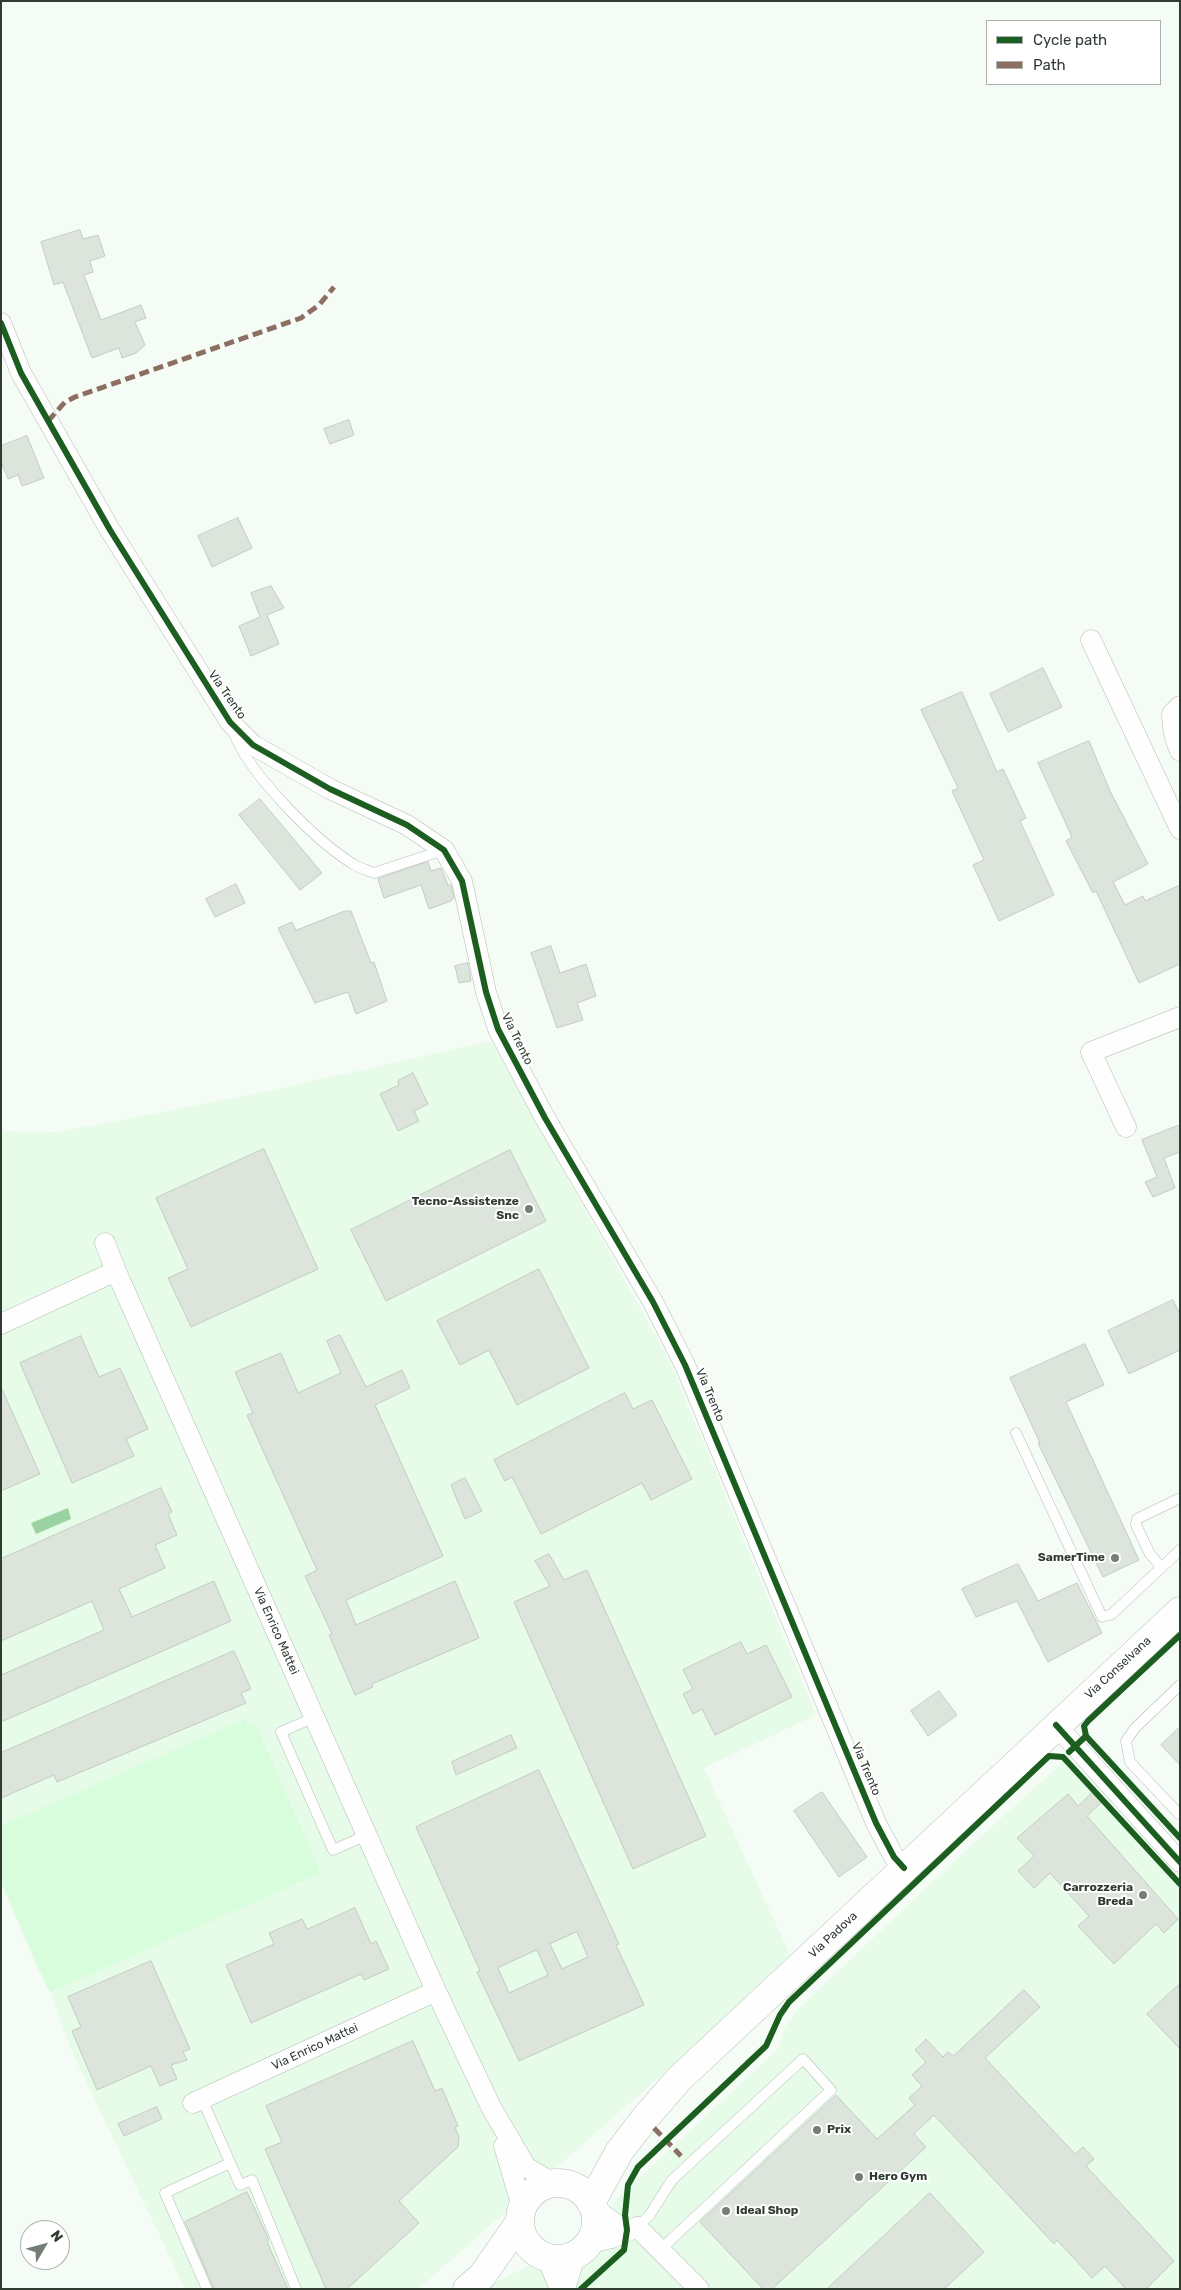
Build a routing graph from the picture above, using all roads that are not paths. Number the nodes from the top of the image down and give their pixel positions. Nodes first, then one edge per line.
1 (1, 322) edge
2 (1091, 640) dead end
3 (1180, 706) edge
4 (230, 722) junction
5 (1180, 751) edge
6 (1180, 829) edge
7 (444, 850) junction
8 (1180, 1017) edge
9 (1126, 1127) dead end
10 (105, 1243) dead end
11 (116, 1270) junction
12 (1, 1324) edge
13 (1016, 1433) dead end
14 (1180, 1498) edge
15 (1180, 1550) edge
16 (1162, 1567) junction
17 (1180, 1611) edge
18 (1180, 1685) edge
19 (315, 1717) junction
20 (1056, 1725) junction
21 (1180, 1815) edge
22 (367, 1835) junction
23 (1180, 1862) edge
24 (904, 1868) junction
25 (436, 1991) junction
26 (198, 2101) joint
27 (491, 2107) junction
28 (619, 2152) junction
29 (230, 2163) junction
30 (559, 2183) junction
31 (592, 2205) junction
32 (521, 2215) junction
33 (632, 2228) junction
34 (661, 2249) junction
35 (582, 2250) junction
36 (542, 2256) junction
37 (474, 2283) edge
38 (207, 2289) edge
39 (296, 2289) edge
40 (560, 2289) edge
41 (565, 2289) edge
42 (699, 2289) edge

1 - 4 street, Via Trento
2 - 6 street
3 - 5 street
4 - 7 street, Via Trento
4 - 7 lane
7 - 24 street, Via Trento
8 - 9 street
10 - 11 street, Via Enrico Mattei
11 - 12 street
11 - 19 street, Via Enrico Mattei
13 - 16 lane
14 - 16 lane
15 - 16 lane
17 - 20 main road, Via Conselvana
18 - 21 lane
19 - 22 street, Via Enrico Mattei
19 - 22 lane
20 - 23 street
20 - 24 main road, Via Padova
22 - 25 street, Via Enrico Mattei
24 - 28 main road, Via Padova
25 - 26 street, Via Enrico Mattei
25 - 27 street, Via Enrico Mattei
26 - 29 lane
27 - 30 street, Via Enrico Mattei
27 - 32 street, Via Enrico Mattei
28 - 30 main road, Via Padova
28 - 31 main road, Via Padova
29 - 38 lane
29 - 39 lane
30 - 31 main road
30 - 32 main road
31 - 33 street
31 - 35 main road
32 - 36 main road
32 - 37 main road
33 - 34 street
33 - 34 lane
33 - 35 street
34 - 42 street
35 - 36 main road
35 - 41 street
36 - 37 main road
36 - 40 street

